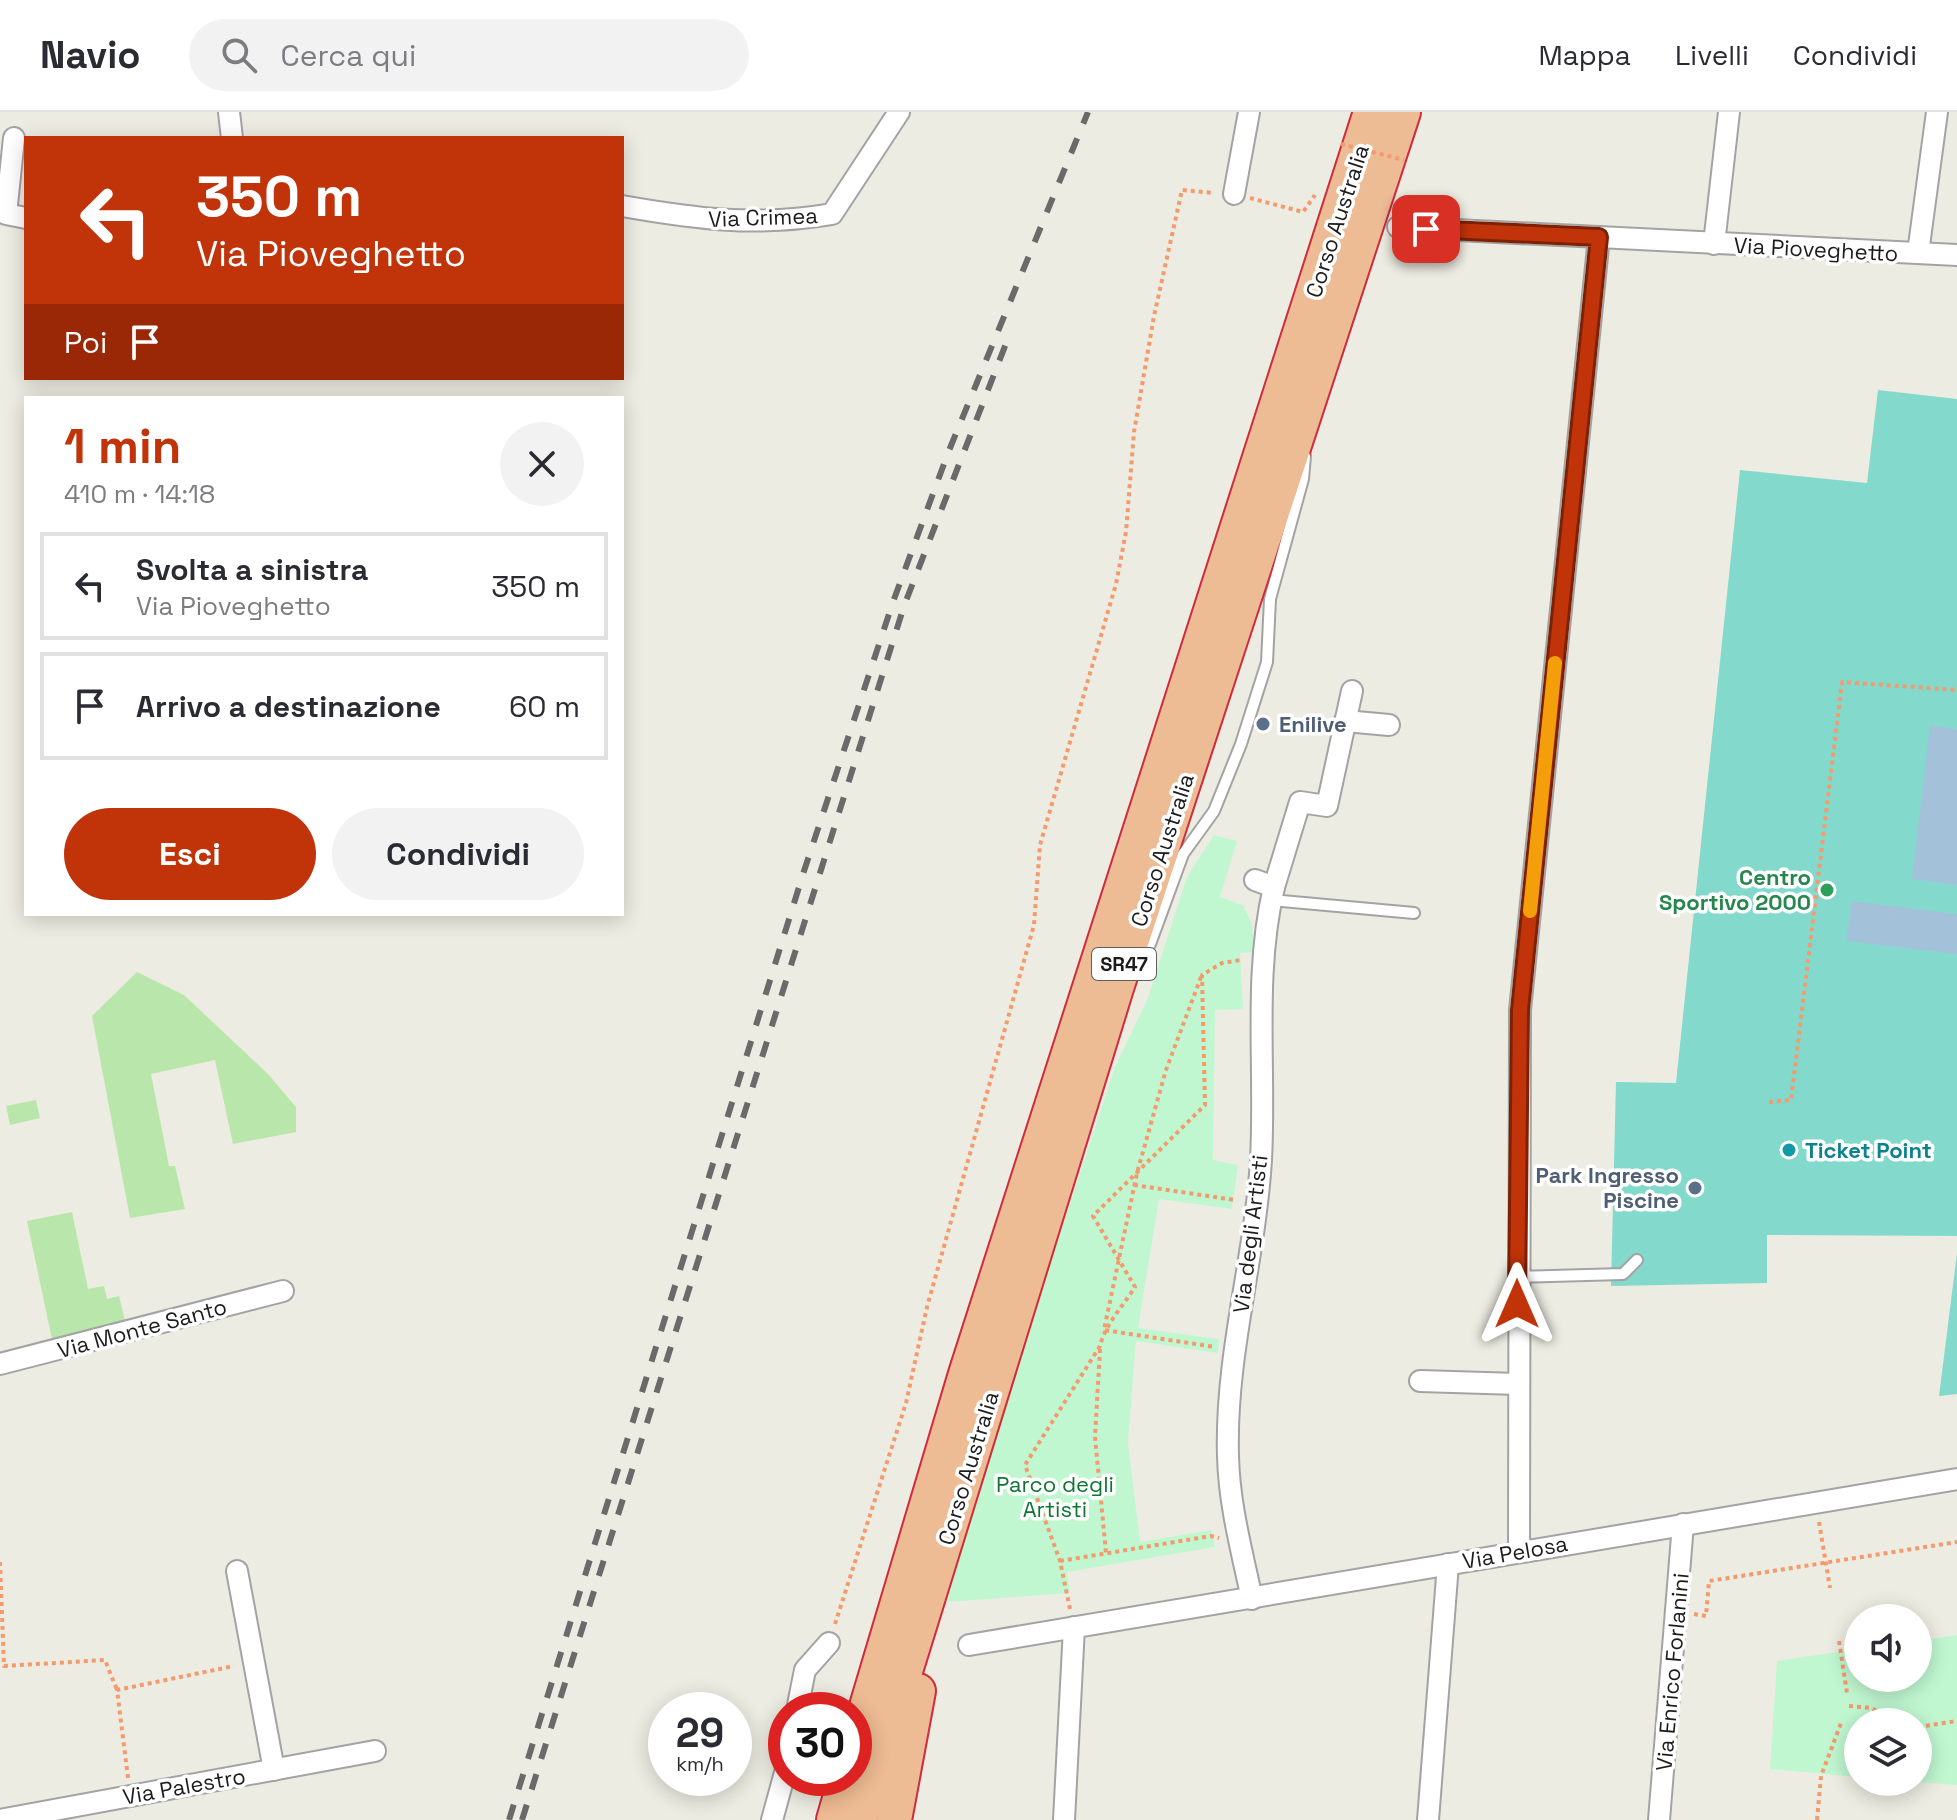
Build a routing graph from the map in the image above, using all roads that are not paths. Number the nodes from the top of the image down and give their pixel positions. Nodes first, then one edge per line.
1 (229, 112) edge
2 (899, 112) edge
3 (1249, 112) edge
4 (1371, 112) edge
5 (1403, 112) edge
6 (1729, 112) edge
7 (1937, 112) edge
8 (232, 136) edge
9 (13, 138) edge
10 (1234, 194) road end
11 (624, 206) edge
12 (24, 218) edge
13 (1398, 227) dead end
14 (1599, 237) junction
15 (1714, 244) junction
16 (1918, 253) junction
17 (1957, 255) edge
18 (1352, 691) dead end
19 (1345, 721) junction
20 (1389, 725) dead end
21 (1267, 889) junction
22 (1414, 913) dead end
23 (1637, 1260) dead end
24 (1517, 1277) junction
25 (283, 1291) dead end
26 (0, 1364) edge
27 (1420, 1381) dead end
28 (1518, 1384) junction
29 (1957, 1479) edge
30 (1683, 1524) junction
31 (944, 1547) junction
32 (1519, 1551) junction
33 (1448, 1564) junction
34 (237, 1571) dead end
35 (1252, 1599) junction
36 (1074, 1627) junction
37 (829, 1643) road end
38 (969, 1645) dead end
39 (801, 1692) edge
40 (871, 1692) edge
41 (375, 1751) dead end
42 (274, 1770) junction
43 (779, 1796) edge
44 (841, 1796) edge
45 (0, 1820) edge
46 (772, 1820) edge
47 (834, 1820) edge
48 (859, 1820) edge
49 (894, 1820) edge
50 (1064, 1820) edge
51 (1428, 1820) edge
52 (1659, 1820) edge

1 - 8 street
2 - 11 street, Via Crimea
3 - 10 street
4 - 40 highway, Corso Australia / SR47
5 - 31 highway, Corso Australia / SR47
6 - 15 street, Via Pioveghetto
7 - 16 street, Via Pioveghetto
9 - 12 street
13 - 14 street, Via Pioveghetto
14 - 15 street, Via Pioveghetto
14 - 24 street
15 - 16 street, Via Pioveghetto
16 - 17 street, Via Pioveghetto
18 - 19 street
19 - 20 street
19 - 21 street, Via degli Artisti
21 - 22 lane
21 - 35 street, Via degli Artisti
23 - 24 lane
24 - 28 street
25 - 26 street, Via Monte Santo
27 - 28 street
28 - 32 street
29 - 30 street, Via Pelosa
30 - 32 street, Via Pelosa
30 - 52 street, Via Enrico Forlanini
31 - 48 highway, Corso Australia / SR47
31 - 49 highway
32 - 33 street, Via Pelosa
33 - 35 street, Via Pelosa
33 - 51 street
34 - 42 street, Via Palestro
35 - 36 street, Via Pelosa
36 - 38 street, Via Pelosa
36 - 50 street
37 - 39 street
41 - 42 street, Via Palestro
42 - 45 street, Via Palestro
43 - 46 street
44 - 47 highway

